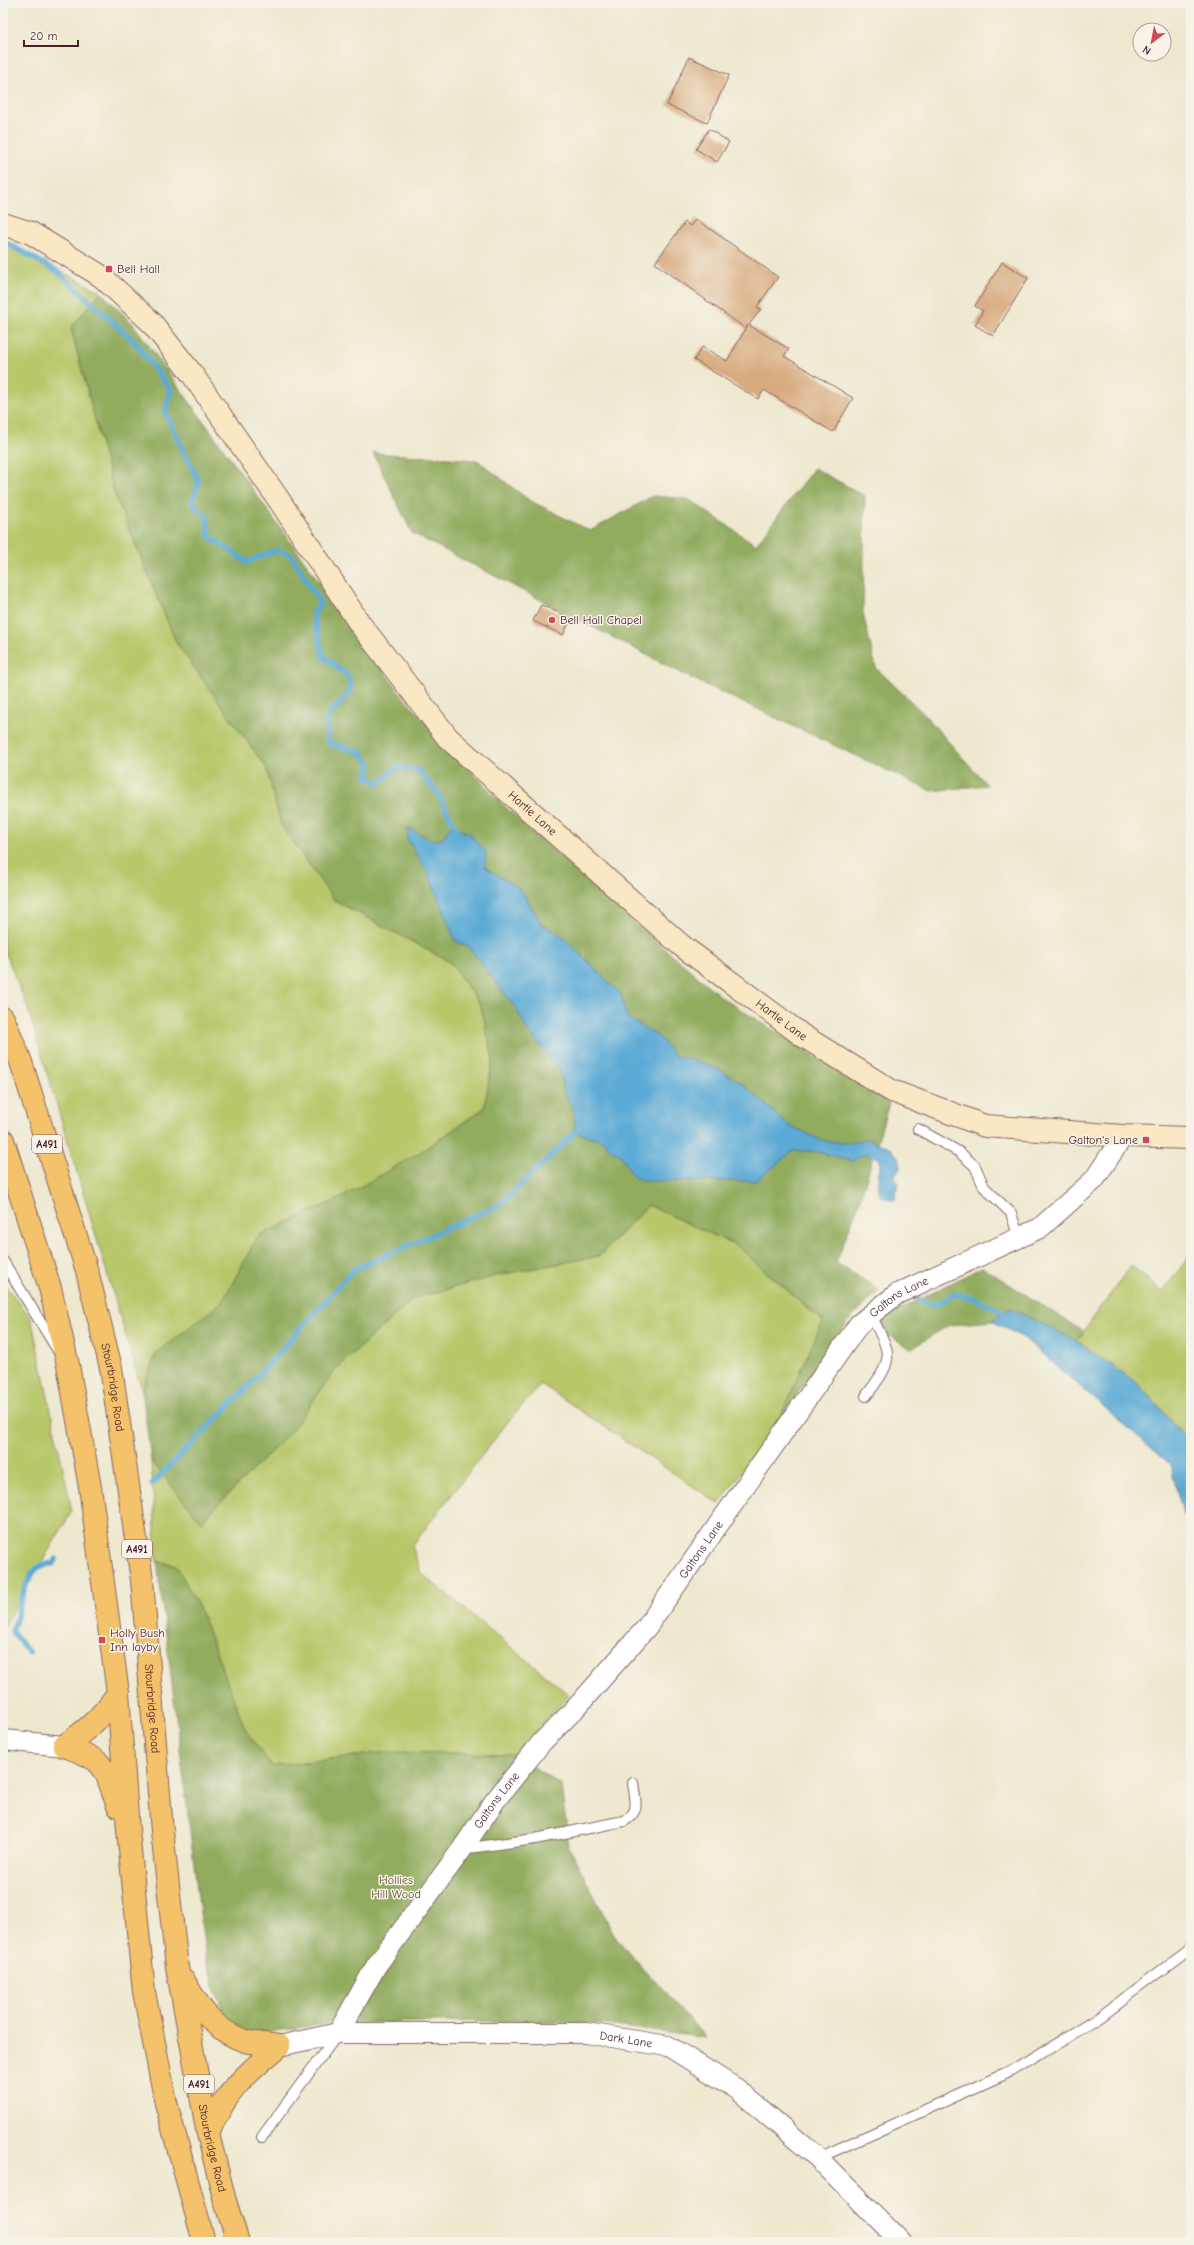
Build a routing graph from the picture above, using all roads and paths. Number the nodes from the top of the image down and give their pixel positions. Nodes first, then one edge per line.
1 (3, 224) edge
2 (3, 1018) edge
3 (918, 1129) dead end
4 (1123, 1136) junction
5 (1191, 1138) edge
6 (3, 1140) edge
7 (1019, 1238) junction
8 (3, 1261) edge
9 (871, 1315) junction
10 (68, 1365) junction
11 (866, 1396) dead end
12 (118, 1693) junction
13 (3, 1740) edge
14 (64, 1746) junction
15 (633, 1783) dead end
16 (128, 1830) junction
17 (462, 1849) junction
18 (1191, 1945) edge
19 (177, 1967) junction
20 (338, 2033) junction
21 (279, 2046) junction
22 (208, 2134) junction
23 (262, 2137) dead end
24 (818, 2158) junction
25 (204, 2242) edge
26 (238, 2242) edge
27 (901, 2242) edge

1 - 4 main road, Hartle Lane
2 - 19 highway, Stourbridge Road / A491
3 - 7 lane
4 - 5 main road, Hartle Lane
4 - 7 street, Galtons Lane
6 - 10 highway
7 - 9 street, Galtons Lane
8 - 10 lane
9 - 11 lane
9 - 17 street, Galtons Lane
10 - 12 highway
12 - 14 highway
12 - 16 highway
13 - 14 street
14 - 16 highway
15 - 17 lane
16 - 25 highway
17 - 20 street, Galtons Lane
18 - 24 lane
19 - 21 highway
19 - 22 highway, Stourbridge Road / A491
20 - 21 street, Dark Lane
20 - 23 lane
20 - 24 street, Dark Lane
21 - 22 highway
22 - 26 highway, Stourbridge Road / A491
24 - 27 street, Dark Lane

